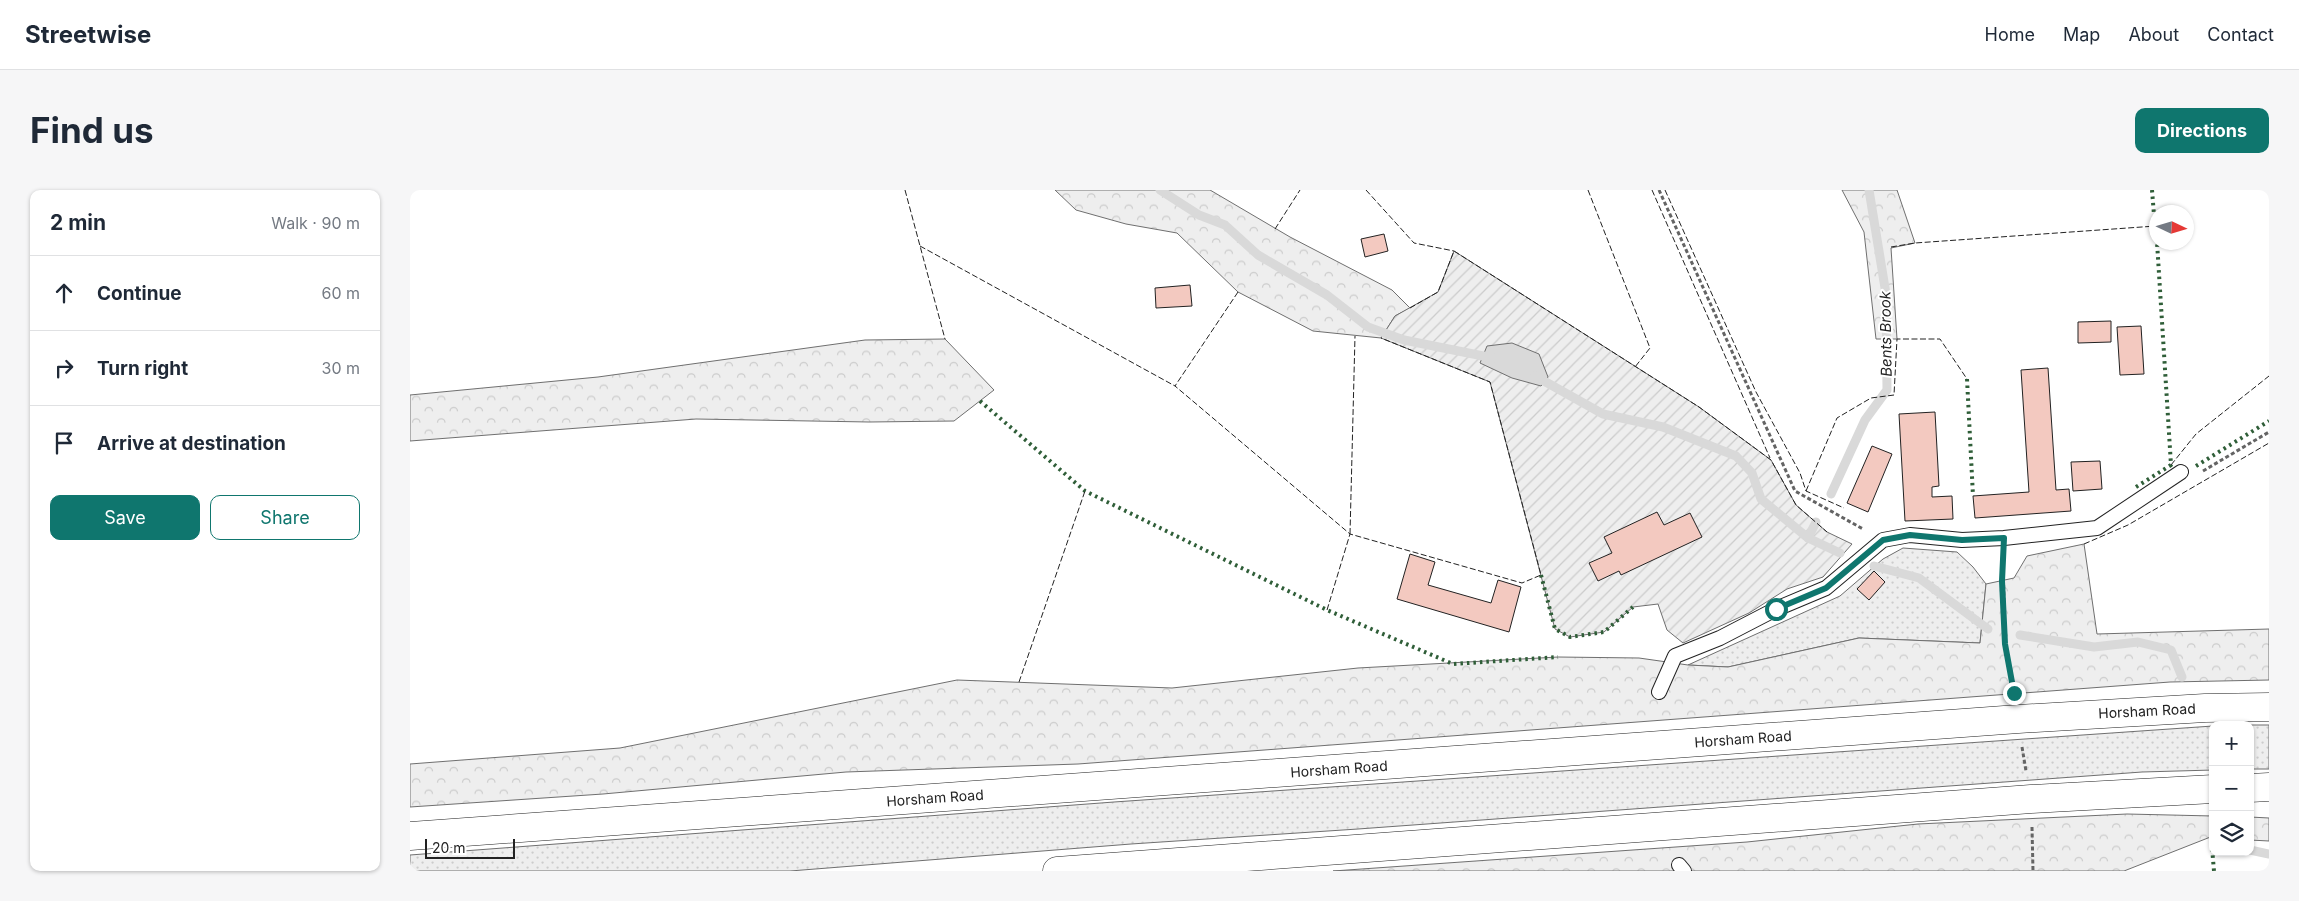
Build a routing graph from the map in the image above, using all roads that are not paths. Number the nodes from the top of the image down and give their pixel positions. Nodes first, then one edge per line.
1 (2181, 472) road end
2 (1659, 692) dead end
3 (2269, 707) edge
4 (2209, 788) edge
5 (2254, 788) edge
6 (2269, 788) edge
7 (410, 836) edge
8 (1057, 871) edge

1 - 2 lane
3 - 7 highway, Horsham Road
4 - 8 highway
5 - 6 highway

